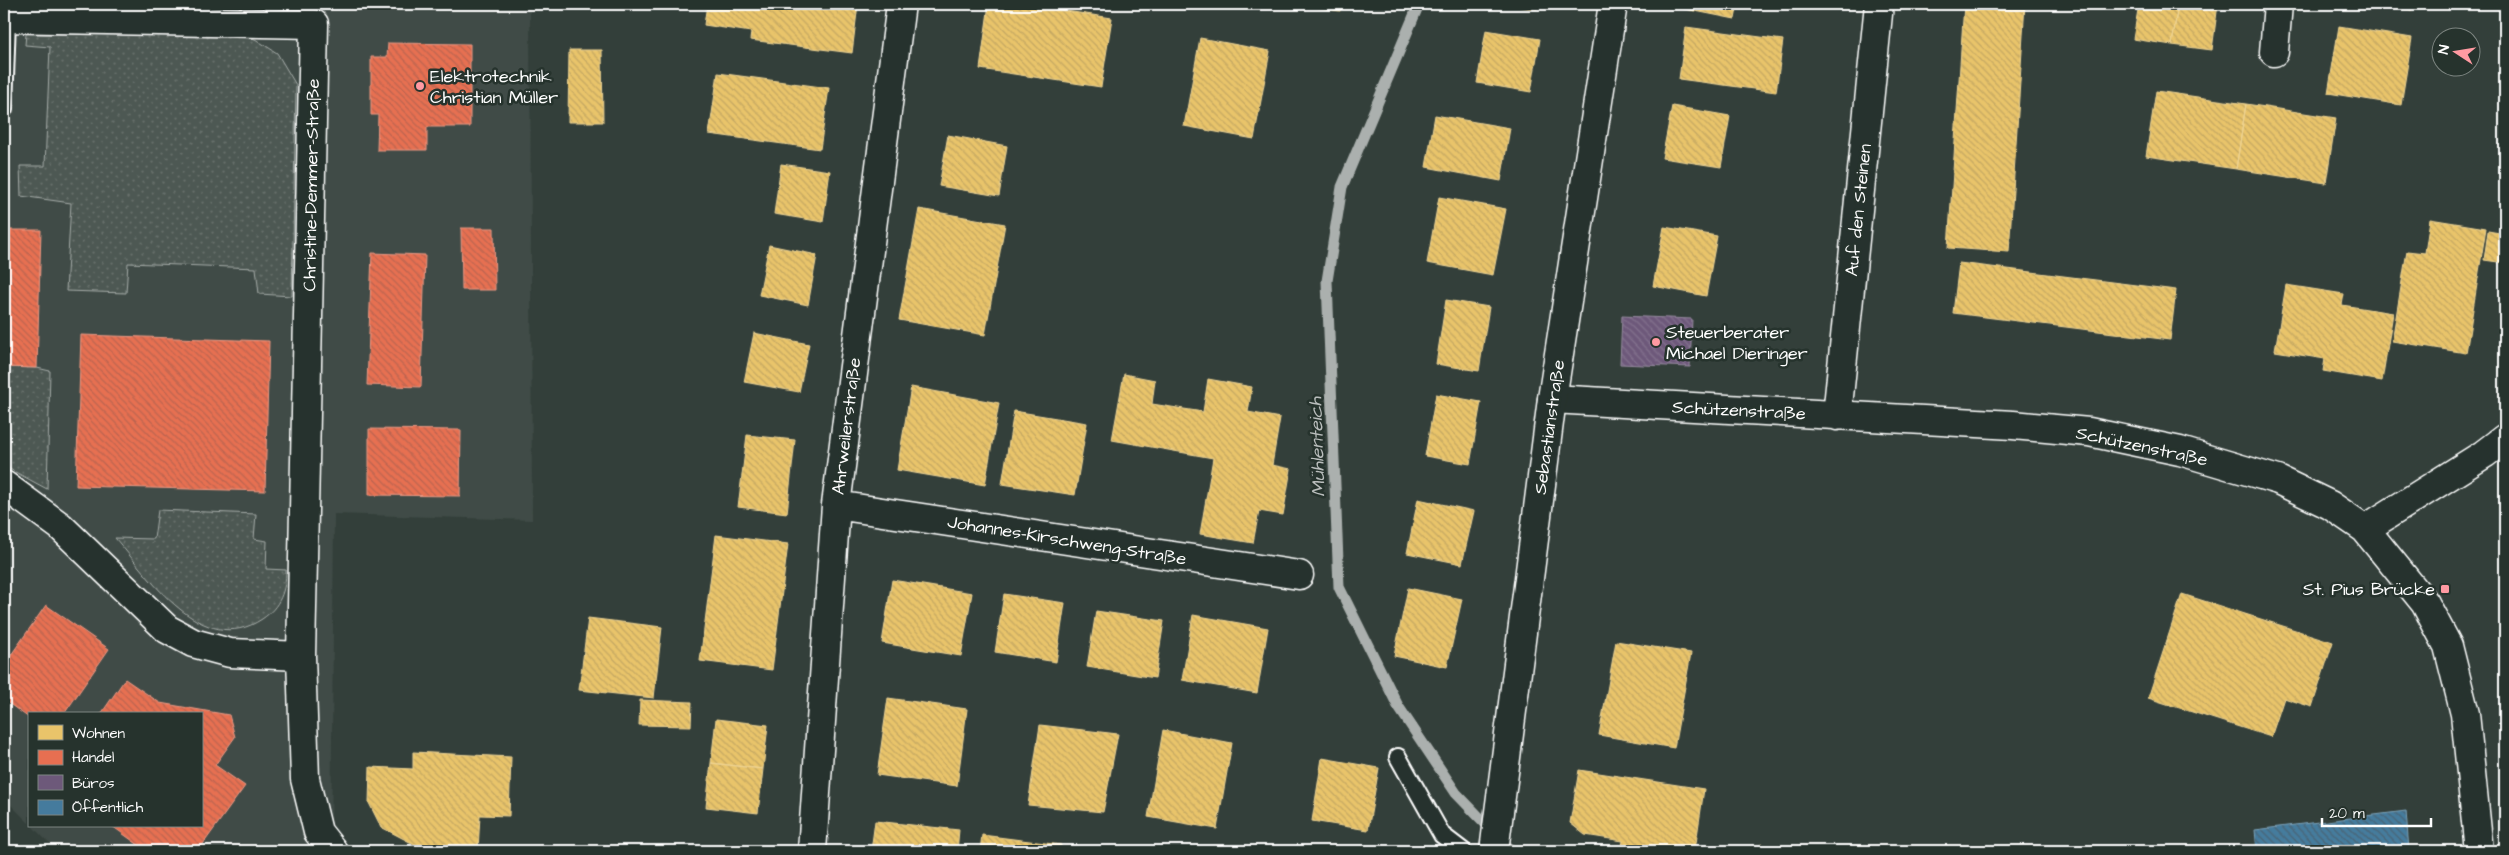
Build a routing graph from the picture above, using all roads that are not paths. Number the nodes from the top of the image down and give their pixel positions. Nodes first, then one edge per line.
1 (901, 4) edge
2 (1613, 4) edge
3 (1879, 4) edge
4 (2278, 4) edge
5 (5, 18) edge
6 (2274, 52) dead end
7 (4, 109) edge
8 (1552, 400) junction
9 (1837, 416) junction
10 (2505, 438) edge
11 (4, 485) edge
12 (836, 505) junction
13 (2365, 529) junction
14 (1298, 576) dead end
15 (301, 656) junction
16 (1398, 757) dead end
17 (333, 851) edge
18 (812, 851) edge
19 (1463, 851) edge
20 (1494, 851) edge
21 (2480, 851) edge

1 - 12 street, Ahrweilerstraße
2 - 8 street, Sebastianstraße
3 - 9 street, Auf den Steinen
4 - 6 street
5 - 7 lane
5 - 15 street, Christine-Demmer-Straße
8 - 9 street, Schützenstraße
8 - 20 street, Sebastianstraße
9 - 13 street, Schützenstraße
10 - 13 street
11 - 15 street
12 - 14 street, Johannes-Kirschweng-Straße
12 - 18 street, Ahrweilerstraße
13 - 21 street, Schützenstraße
15 - 17 street, Christine-Demmer-Straße
16 - 19 lane

